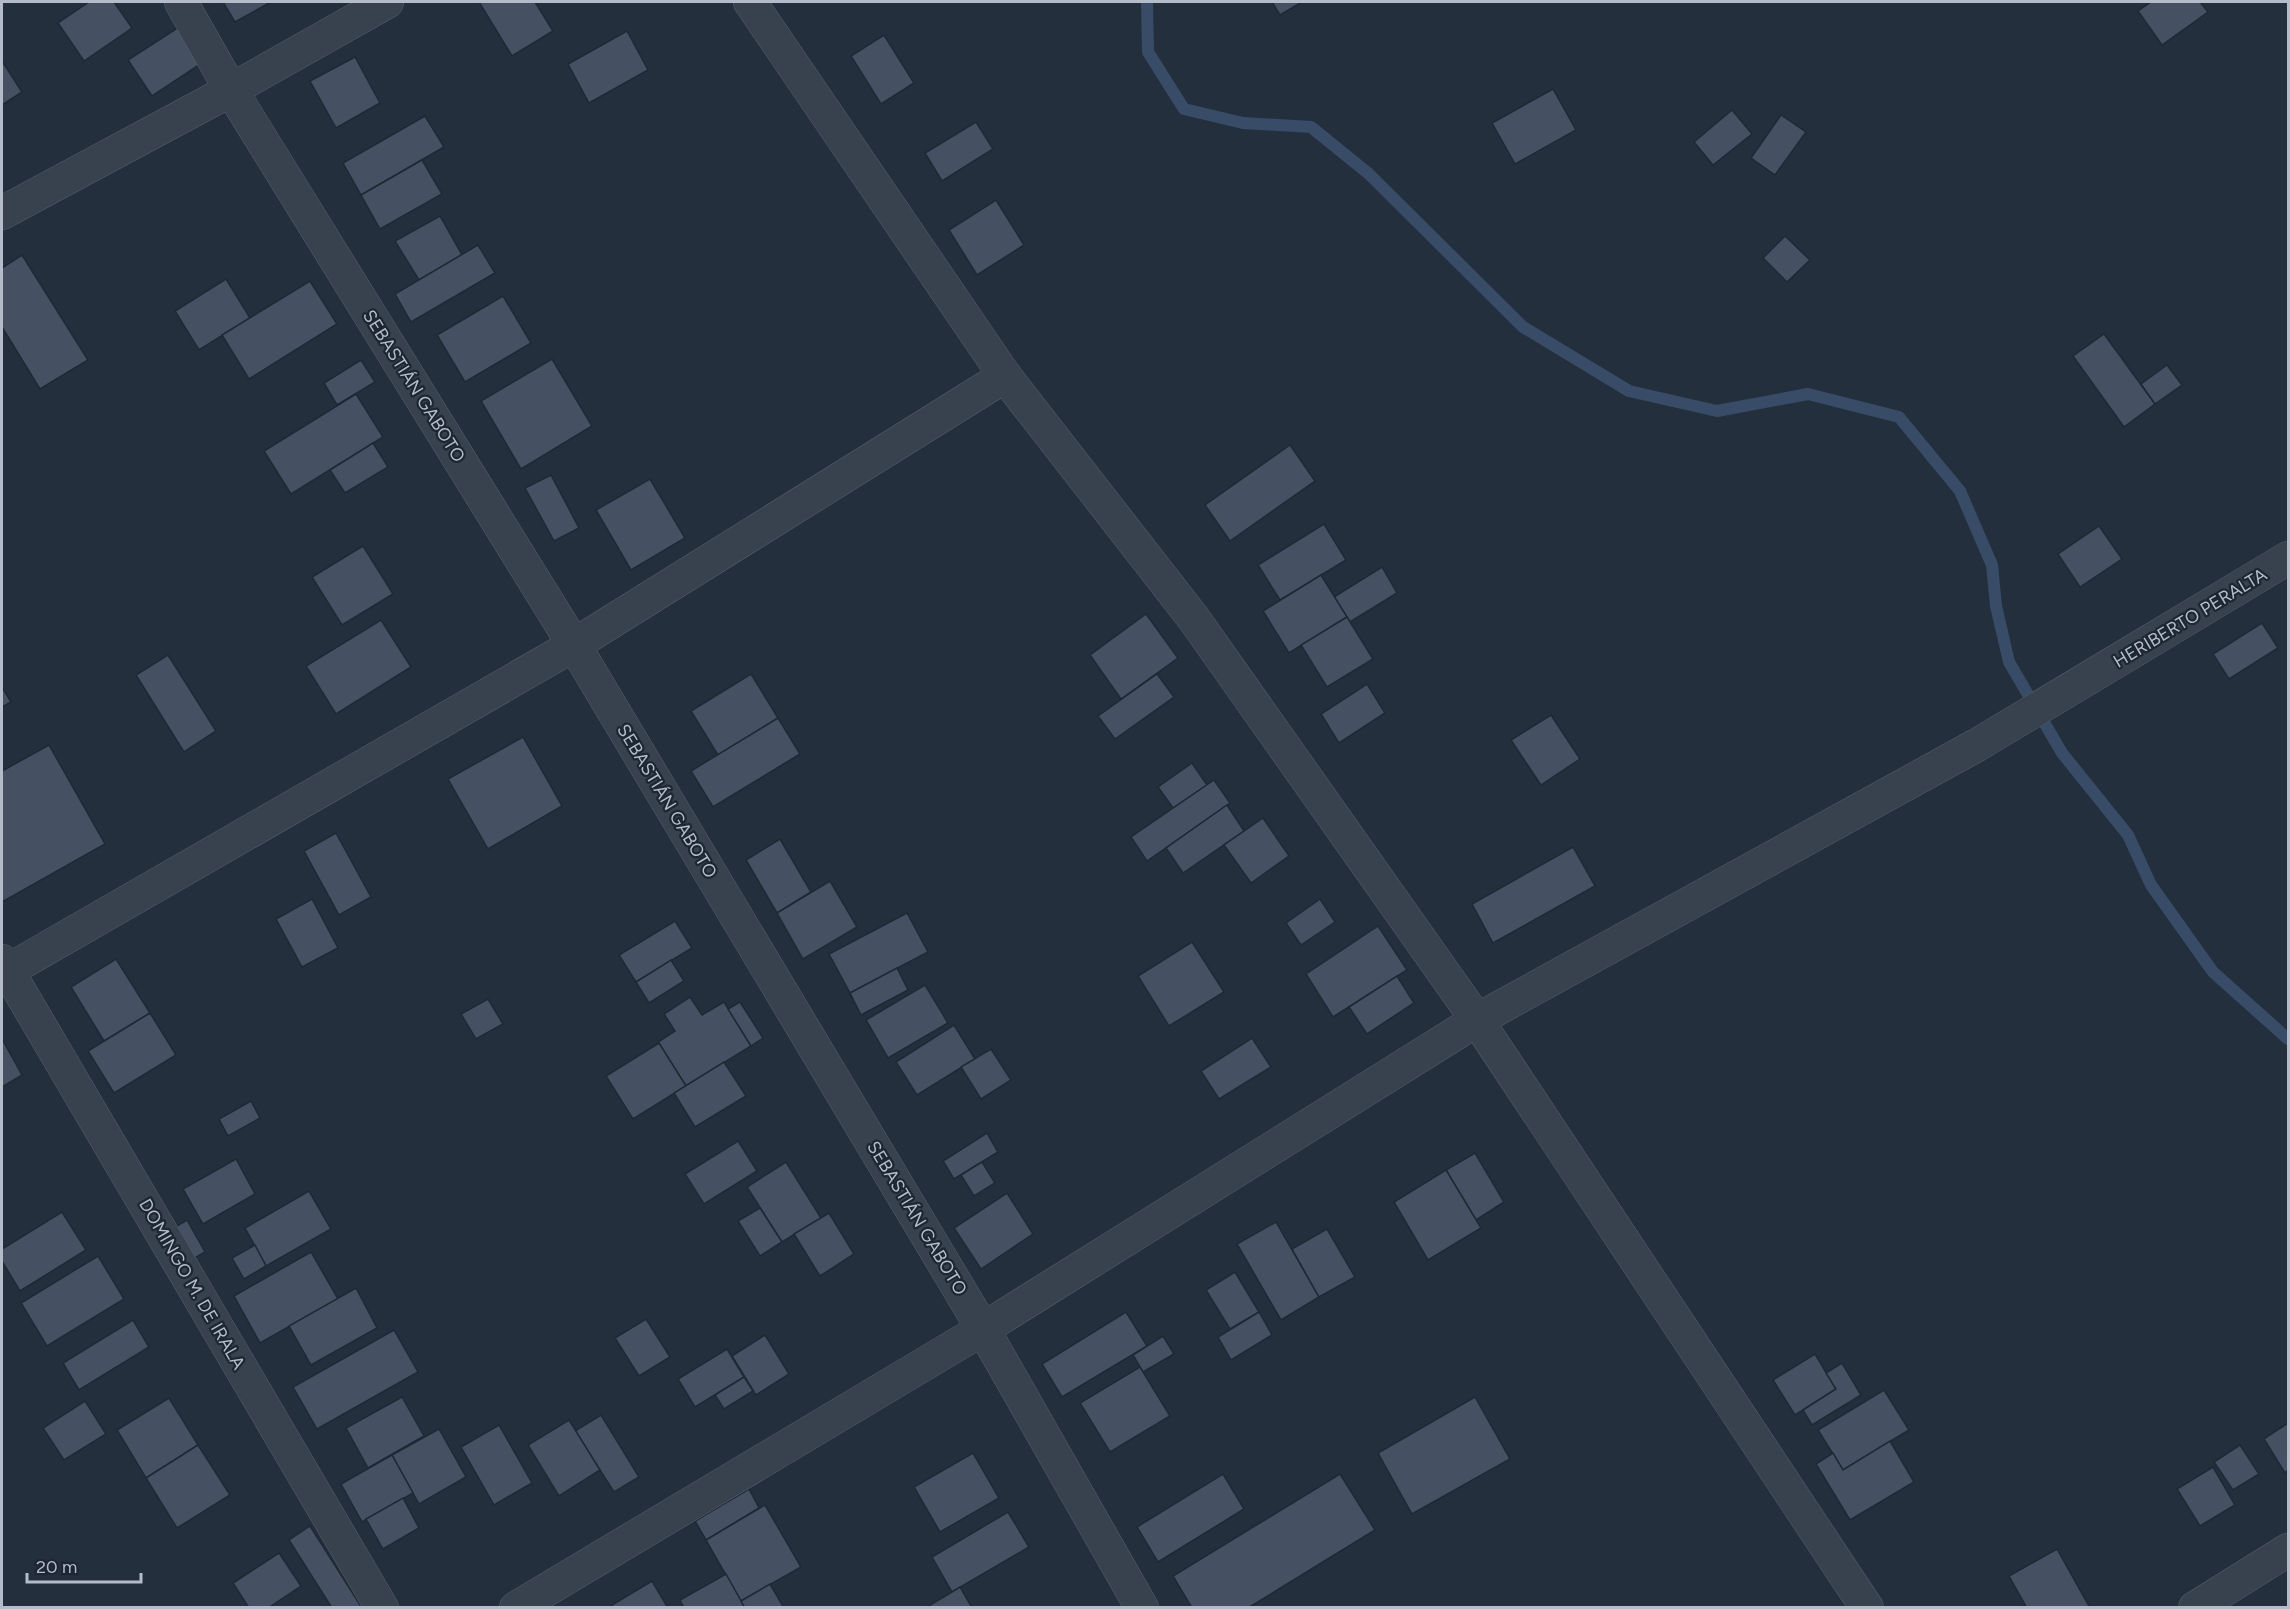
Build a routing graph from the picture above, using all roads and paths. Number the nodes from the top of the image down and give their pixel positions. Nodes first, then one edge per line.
1 (181, 2) edge
2 (387, 2) edge
3 (750, 2) edge
4 (231, 90) junction
5 (2, 213) edge
6 (1005, 376) junction
7 (2289, 558) edge
8 (574, 645) junction
9 (3, 968) edge
10 (1477, 1020) junction
11 (983, 1329) junction
12 (2289, 1550) edge
13 (382, 1608) edge
14 (516, 1608) edge
15 (1142, 1608) edge
16 (1867, 1608) edge
17 (2195, 1608) edge

1 - 4 street, SEBASTIÁN GABOTO
2 - 4 street
3 - 6 street
4 - 5 street
4 - 8 street, SEBASTIÁN GABOTO
6 - 8 street
6 - 10 street
7 - 10 street, HERIBERTO PERALTA
8 - 9 street
8 - 11 street, SEBASTIÁN GABOTO
9 - 13 street, DOMINGO M. DE IRALA
10 - 11 street, HERIBERTO PERALTA
10 - 16 street
11 - 14 street, HERIBERTO PERALTA
11 - 15 street, SEBASTIÁN GABOTO
12 - 17 street

